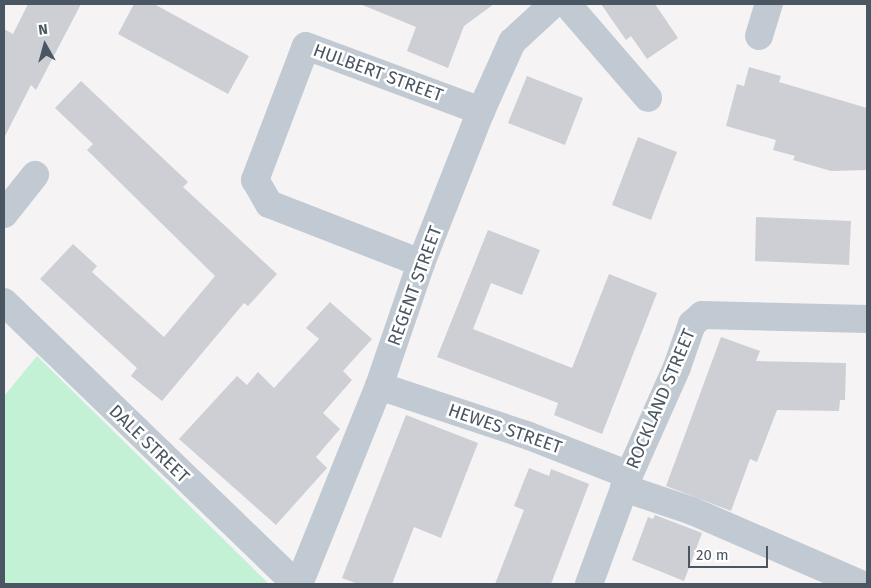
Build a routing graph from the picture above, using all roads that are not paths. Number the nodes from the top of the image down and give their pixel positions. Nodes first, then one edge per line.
1 (553, 4) edge
2 (567, 4) edge
3 (769, 4) edge
4 (759, 36) dead end
5 (648, 98) dead end
6 (481, 111) junction
7 (35, 175) dead end
8 (4, 214) edge
9 (422, 263) junction
10 (4, 302) edge
11 (867, 319) edge
12 (379, 386) junction
13 (626, 481) junction
14 (298, 584) edge
15 (590, 584) edge
16 (861, 584) edge

1 - 6 street, REGENT STREET
2 - 5 street
3 - 4 street
6 - 9 street, REGENT STREET
6 - 9 street, HULBERT STREET
7 - 8 street
9 - 12 street, REGENT STREET
10 - 14 street, DALE STREET
11 - 13 street, ROCKLAND STREET
12 - 13 street, HEWES STREET
12 - 14 street, REGENT STREET
13 - 15 street, ROCKLAND STREET
13 - 16 street, HEWES STREET

